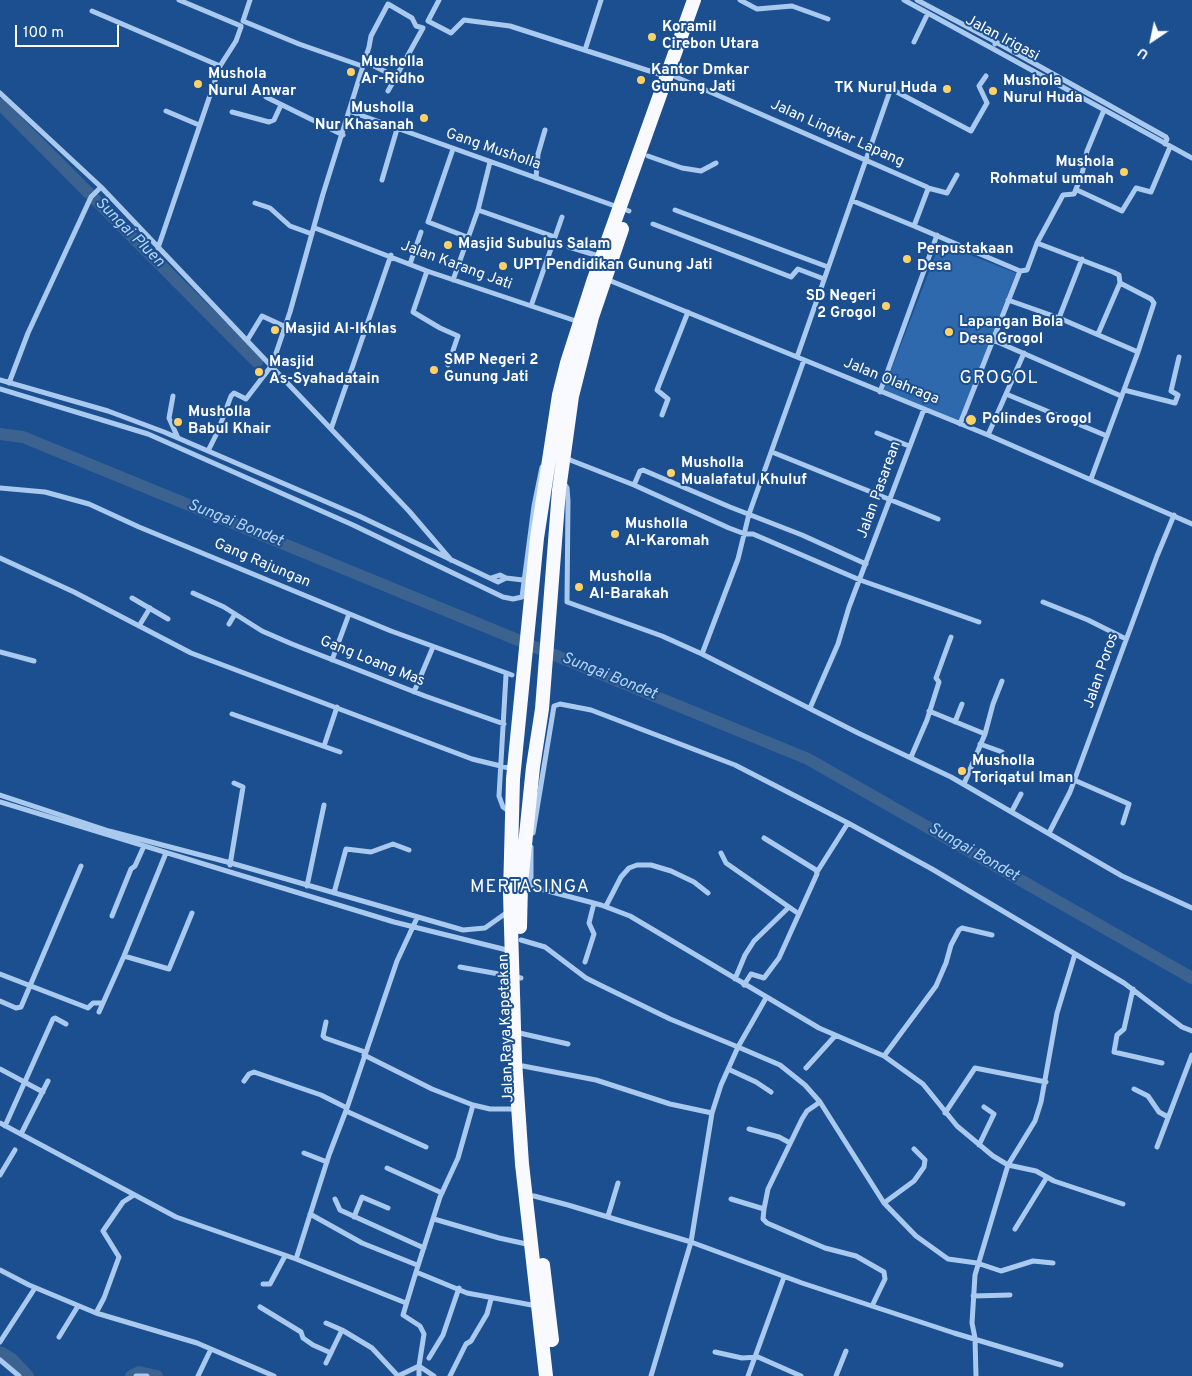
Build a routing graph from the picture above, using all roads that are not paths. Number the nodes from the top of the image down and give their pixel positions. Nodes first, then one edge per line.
1 (179, 0) edge
2 (250, 0) edge
3 (439, 0) edge
4 (601, 0) edge
5 (694, 0) edge
6 (704, 0) edge
7 (740, 0) edge
8 (904, 0) edge
9 (918, 0) edge
10 (92, 12) dead end
11 (928, 13) junction
12 (828, 19) dead end
13 (243, 20) junction
14 (241, 27) junction
15 (685, 38) junction
16 (914, 42) dead end
17 (995, 45) junction
18 (585, 50) junction
19 (363, 63) junction
20 (220, 66) junction
21 (986, 76) dead end
22 (396, 77) junction
23 (670, 82) junction
24 (1072, 89) junction
25 (388, 91) dead end
26 (0, 93) edge
27 (266, 97) dead end
28 (281, 105) junction
29 (1104, 110) junction
30 (166, 111) dead end
31 (349, 111) junction
32 (232, 112) dead end
33 (1126, 118) junction
34 (199, 125) junction
35 (397, 129) junction
36 (546, 130) dead end
37 (343, 134) junction
38 (1167, 143) junction
39 (453, 149) junction
40 (648, 156) junction
41 (1192, 158) edge
42 (866, 160) junction
43 (490, 162) junction
44 (716, 163) dead end
45 (957, 174) dead end
46 (536, 178) junction
47 (382, 180) dead end
48 (100, 187) junction
49 (928, 188) junction
50 (1076, 190) junction
51 (853, 201) junction
52 (255, 203) dead end
53 (478, 210) junction
54 (625, 210) junction
55 (674, 210) dead end
56 (562, 217) dead end
57 (653, 224) dead end
58 (914, 226) junction
59 (315, 228) junction
60 (421, 232) dead end
61 (312, 234) junction
62 (937, 235) junction
63 (467, 236) junction
64 (556, 237) junction
65 (1037, 243) junction
66 (569, 247) dead end
67 (158, 248) junction
68 (391, 255) junction
69 (602, 258) junction
70 (1082, 259) junction
71 (410, 264) junction
72 (828, 267) junction
73 (426, 271) junction
74 (1020, 271) junction
75 (601, 277) junction
76 (824, 279) junction
77 (453, 280) junction
78 (1120, 283) junction
79 (1008, 300) junction
80 (531, 306) junction
81 (688, 312) junction
82 (1059, 318) junction
83 (585, 323) junction
84 (286, 327) junction
85 (1098, 334) junction
86 (248, 340) junction
87 (993, 340) junction
88 (1138, 352) junction
89 (1024, 353) junction
90 (797, 357) junction
91 (1179, 357) dead end
92 (804, 360) junction
93 (448, 365) dead end
94 (271, 367) junction
95 (0, 380) edge
96 (9, 383) junction
97 (0, 389) edge
98 (1124, 390) junction
99 (880, 392) junction
100 (1006, 394) junction
101 (174, 396) dead end
102 (1121, 396) junction
103 (924, 409) junction
104 (662, 415) dead end
105 (960, 424) junction
106 (331, 428) junction
107 (877, 433) dead end
108 (988, 435) junction
109 (1107, 436) junction
110 (178, 438) junction
111 (909, 446) junction
112 (208, 451) junction
113 (772, 452) junction
114 (563, 457) junction
115 (548, 458) junction
116 (560, 479) junction
117 (1091, 479) junction
118 (634, 485) junction
119 (0, 488) edge
120 (888, 500) junction
121 (749, 514) junction
122 (1174, 516) junction
123 (938, 519) dead end
124 (1192, 524) edge
125 (745, 534) junction
126 (0, 558) edge
127 (452, 560) junction
128 (866, 564) junction
129 (523, 580) junction
130 (860, 580) junction
131 (193, 594) dead end
132 (132, 598) dead end
133 (1043, 602) dead end
134 (150, 608) junction
135 (235, 614) junction
136 (349, 614) junction
137 (168, 619) dead end
138 (980, 622) dead end
139 (229, 624) dead end
140 (139, 626) junction
141 (951, 637) dead end
142 (1126, 639) junction
143 (432, 647) junction
144 (0, 652) edge
145 (702, 654) junction
146 (332, 660) junction
147 (34, 661) dead end
148 (514, 675) junction
149 (1002, 681) dead end
150 (414, 692) junction
151 (962, 704) dead end
152 (337, 708) junction
153 (810, 708) junction
154 (929, 711) junction
155 (232, 714) dead end
156 (955, 722) junction
157 (504, 724) junction
158 (984, 734) junction
159 (980, 744) junction
160 (324, 746) junction
161 (340, 752) dead end
162 (1002, 752) dead end
163 (911, 757) junction
164 (508, 768) junction
165 (1074, 780) junction
166 (234, 783) dead end
167 (964, 784) junction
168 (1021, 794) dead end
169 (0, 795) edge
170 (0, 802) edge
171 (8, 802) junction
172 (324, 805) dead end
173 (1012, 811) junction
174 (848, 822) junction
175 (1123, 823) dead end
176 (1049, 833) junction
177 (764, 838) dead end
178 (144, 846) junction
179 (409, 850) dead end
180 (166, 853) junction
181 (721, 853) dead end
182 (80, 866) dead end
183 (230, 867) junction
184 (817, 872) junction
185 (526, 885) junction
186 (307, 886) junction
187 (708, 892) dead end
188 (333, 894) junction
189 (325, 900) junction
190 (594, 903) junction
191 (606, 906) junction
192 (788, 908) junction
193 (1192, 908) edge
194 (515, 909) junction
195 (192, 913) dead end
196 (799, 914) junction
197 (112, 916) dead end
198 (415, 922) junction
199 (516, 935) junction
200 (992, 935) dead end
201 (513, 952) junction
202 (1075, 954) junction
203 (124, 956) junction
204 (585, 962) dead end
205 (460, 967) dead end
206 (0, 974) edge
207 (517, 978) junction
208 (735, 979) junction
209 (744, 985) junction
210 (30, 987) junction
211 (1133, 989) junction
212 (766, 998) junction
213 (0, 1000) edge
214 (102, 1003) junction
215 (99, 1012) dead end
216 (326, 1022) dead end
217 (66, 1024) dead end
218 (1192, 1031) edge
219 (518, 1032) junction
220 (835, 1036) junction
221 (568, 1044) dead end
222 (740, 1044) junction
223 (364, 1054) junction
224 (1192, 1054) edge
225 (884, 1056) junction
226 (1162, 1063) dead end
227 (523, 1066) junction
228 (806, 1068) dead end
229 (0, 1069) edge
230 (728, 1069) junction
231 (244, 1081) dead end
232 (48, 1082) dead end
233 (1046, 1082) junction
234 (25, 1083) junction
235 (1134, 1090) dead end
236 (43, 1092) junction
237 (771, 1092) dead end
238 (521, 1101) junction
239 (820, 1102) junction
240 (473, 1105) junction
241 (984, 1107) dead end
242 (347, 1110) junction
243 (945, 1112) junction
244 (712, 1113) junction
245 (1168, 1117) junction
246 (2, 1124) edge
247 (749, 1129) dead end
248 (21, 1134) junction
249 (790, 1143) junction
250 (978, 1145) junction
251 (426, 1147) dead end
252 (1157, 1147) dead end
253 (914, 1149) dead end
254 (15, 1150) dead end
255 (304, 1153) dead end
256 (327, 1162) junction
257 (1008, 1166) junction
258 (387, 1168) dead end
259 (0, 1175) edge
260 (1047, 1177) junction
261 (618, 1183) dead end
262 (442, 1193) junction
263 (134, 1195) junction
264 (530, 1196) junction
265 (335, 1199) dead end
266 (731, 1199) dead end
267 (886, 1202) junction
268 (1123, 1204) dead end
269 (388, 1208) dead end
270 (764, 1209) junction
271 (310, 1214) junction
272 (608, 1216) junction
273 (354, 1217) junction
274 (434, 1219) junction
275 (1015, 1228) dead end
276 (691, 1242) junction
277 (531, 1245) junction
278 (424, 1248) junction
279 (285, 1256) junction
280 (296, 1259) junction
281 (977, 1263) junction
282 (1053, 1263) dead end
283 (417, 1265) junction
284 (0, 1270) edge
285 (416, 1272) junction
286 (784, 1276) junction
287 (264, 1284) dead end
288 (35, 1288) junction
289 (459, 1288) junction
290 (1010, 1295) dead end
291 (972, 1296) junction
292 (491, 1299) junction
293 (406, 1303) junction
294 (78, 1306) junction
295 (872, 1306) junction
296 (260, 1307) dead end
297 (544, 1307) junction
298 (96, 1313) junction
299 (326, 1323) dead end
300 (342, 1330) junction
301 (59, 1337) dead end
302 (975, 1338) junction
303 (0, 1342) edge
304 (211, 1349) junction
305 (846, 1351) dead end
306 (715, 1352) dead end
307 (331, 1353) junction
308 (755, 1356) junction
309 (429, 1358) dead end
310 (0, 1360) edge
311 (326, 1363) dead end
312 (1061, 1365) dead end
313 (419, 1366) junction
314 (20, 1376) edge
315 (136, 1376) edge
316 (147, 1376) edge
317 (198, 1376) edge
318 (274, 1376) edge
319 (398, 1376) edge
320 (419, 1376) edge
321 (434, 1376) edge
322 (450, 1376) edge
323 (546, 1376) edge
324 (554, 1376) edge
325 (651, 1376) edge
326 (748, 1376) edge
327 (801, 1376) edge
328 (836, 1376) edge
329 (976, 1376) edge

1 - 14 street
2 - 13 street
3 - 18 street, Jalan Lingkar Lapang
4 - 18 street
5 - 15 highway
6 - 15 highway
7 - 12 street
8 - 11 street, Jalan Irigasi
9 - 17 street
10 - 20 street
11 - 16 street
11 - 17 street, Jalan Irigasi
13 - 14 street
13 - 19 street
14 - 20 street
15 - 23 highway
17 - 24 street
18 - 23 street, Jalan Lingkar Lapang
19 - 22 street
19 - 22 street
19 - 31 street
20 - 34 street
21 - 42 street
22 - 25 street
23 - 40 highway
23 - 42 street, Jalan Lingkar Lapang
23 - 54 highway
24 - 29 street
24 - 33 street
26 - 48 street
27 - 28 street
28 - 32 street
28 - 37 street
29 - 33 street
29 - 50 street
30 - 34 street
31 - 35 street, Gang Musholla
31 - 37 street
33 - 38 street
34 - 67 street
35 - 39 street, Gang Musholla
35 - 47 street
36 - 46 street
37 - 59 street
38 - 41 street
38 - 50 street
39 - 43 street, Gang Musholla
39 - 63 street
40 - 44 street
40 - 54 highway
42 - 49 street, Jalan Lingkar Lapang
42 - 51 street
43 - 46 street, Gang Musholla
43 - 53 street
45 - 49 street
46 - 54 street, Gang Musholla
48 - 67 street
48 - 96 street
49 - 58 street
50 - 65 street
51 - 58 street
51 - 72 street
52 - 61 street
53 - 63 street
53 - 64 street
54 - 69 highway
54 - 75 highway
55 - 72 street
56 - 64 street
57 - 76 street
58 - 62 street
59 - 61 street
59 - 68 street, Jalan Karang Jati
60 - 71 street
61 - 84 street
62 - 74 street
62 - 99 street
63 - 77 street
64 - 80 street
65 - 70 street
65 - 74 street
66 - 69 street
67 - 86 street
68 - 71 street, Jalan Karang Jati
68 - 106 street
69 - 75 highway
70 - 78 street
70 - 82 street
71 - 73 street, Jalan Karang Jati
72 - 76 street
73 - 77 street, Jalan Karang Jati
73 - 93 street
74 - 79 street
75 - 81 street, Jalan Olahraga
75 - 83 highway
76 - 90 street
77 - 80 street, Jalan Karang Jati
78 - 85 street
78 - 88 street
79 - 82 street
79 - 87 street
80 - 83 street, Jalan Karang Jati
81 - 90 street, Jalan Olahraga
81 - 104 street
82 - 85 street
83 - 114 highway, Jalan Raya Kapetakan
83 - 115 highway
84 - 86 street
84 - 94 street
85 - 88 street
86 - 94 street
87 - 89 street
87 - 105 street
88 - 98 street
89 - 100 street
89 - 102 street
90 - 92 street, Jalan Olahraga
91 - 98 street
92 - 99 street, Jalan Olahraga
92 - 113 street
94 - 106 street
94 - 112 street
95 - 96 street
96 - 110 street
97 - 129 street
98 - 102 street
99 - 103 street, Jalan Olahraga
100 - 108 street
100 - 109 street
101 - 110 street
102 - 109 street
103 - 105 street, Jalan Olahraga
103 - 111 street, Jalan Pasarean
105 - 108 street, Jalan Olahraga
106 - 127 street
107 - 111 street
108 - 117 street, Jalan Olahraga
109 - 117 street
110 - 112 street
111 - 120 street, Jalan Pasarean
112 - 127 street
113 - 120 street
113 - 121 street
114 - 116 highway, Jalan Raya Kapetakan
114 - 118 street
115 - 129 street
115 - 148 highway
116 - 145 street
116 - 185 highway, Jalan Raya Kapetakan
117 - 122 street, Jalan Olahraga
118 - 121 street
118 - 125 street
119 - 136 street, Gang Rajungan
120 - 123 street
120 - 128 street, Jalan Pasarean
121 - 125 street
121 - 128 street
122 - 124 street, Jalan Olahraga
122 - 142 street, Jalan Poros
125 - 130 street
125 - 145 street
126 - 140 street
127 - 129 street
128 - 130 street, Jalan Pasarean
130 - 138 street
130 - 153 street, Jalan Pasarean
131 - 135 street, Gang Loang Mas
132 - 134 street
133 - 142 street
134 - 137 street
134 - 140 street
135 - 139 street
135 - 146 street, Gang Loang Mas
136 - 143 street, Gang Rajungan
136 - 146 street
140 - 152 street
141 - 154 street
142 - 165 street, Jalan Poros
143 - 148 street, Gang Rajungan
143 - 150 street
144 - 147 street
145 - 153 street
146 - 150 street, Gang Loang Mas
148 - 157 street
148 - 164 highway
149 - 158 street
150 - 157 street, Gang Loang Mas
151 - 156 street
152 - 160 street
152 - 164 street
153 - 163 street
154 - 156 street
154 - 163 street
155 - 160 street
156 - 158 street
157 - 164 street
158 - 159 street
159 - 162 street
159 - 167 street
160 - 161 street
163 - 167 street
164 - 194 highway
165 - 175 street
165 - 176 street, Jalan Poros
166 - 183 street
167 - 173 street
168 - 173 street
169 - 171 street
170 - 171 street
171 - 178 street
171 - 183 street
172 - 186 street
173 - 176 street
174 - 184 street
174 - 185 street
174 - 202 street
176 - 193 street
177 - 184 street
178 - 180 street
178 - 197 street
179 - 188 street
180 - 183 street
180 - 203 street
181 - 192 street
182 - 210 street
183 - 186 street
183 - 189 street
184 - 196 street
185 - 190 street
185 - 194 highway, Jalan Raya Kapetakan
186 - 188 street
187 - 191 street
188 - 189 street
188 - 198 street
189 - 198 street
190 - 191 street
190 - 204 street
191 - 208 street
192 - 196 street
192 - 208 street
194 - 198 street
194 - 199 highway, Jalan Raya Kapetakan
195 - 203 street
196 - 209 street
198 - 201 street
198 - 223 street
199 - 201 highway, Jalan Raya Kapetakan
199 - 207 highway, Jalan Raya Kapetakan
199 - 222 street
200 - 225 street
201 - 207 highway, Jalan Raya Kapetakan
202 - 211 street
202 - 233 street
203 - 214 street
205 - 207 street
206 - 210 street
207 - 219 highway, Jalan Raya Kapetakan
208 - 209 street
209 - 212 street
210 - 213 street
210 - 214 street
211 - 218 street
211 - 226 street
212 - 220 street
212 - 222 street
214 - 215 street
216 - 223 street
217 - 234 street
219 - 221 street
219 - 227 highway, Jalan Raya Kapetakan
219 - 238 highway, Jalan Raya Kapetakan
220 - 225 street
220 - 228 street
222 - 230 street
222 - 239 street
223 - 240 street
223 - 242 street
224 - 245 street
225 - 243 street
227 - 238 highway, Jalan Raya Kapetakan
227 - 244 street
229 - 234 street
230 - 237 street
230 - 244 street
231 - 242 street
232 - 236 street
233 - 243 street
233 - 257 street
234 - 236 street
234 - 246 street
235 - 245 street
236 - 248 street
238 - 240 street
238 - 264 highway, Jalan Raya Kapetakan
239 - 249 street
239 - 267 street
240 - 262 street
241 - 250 street
242 - 251 street
242 - 256 street
243 - 250 street
244 - 276 street
245 - 252 street
246 - 248 street
247 - 249 street
248 - 263 street
249 - 270 street
250 - 257 street
253 - 267 street
254 - 259 street
255 - 256 street
256 - 271 street
257 - 260 street
257 - 281 street
258 - 262 street
260 - 268 street
260 - 275 street
261 - 272 street
262 - 274 street
263 - 279 street
263 - 298 street
264 - 272 street
264 - 277 highway, Jalan Raya Kapetakan
264 - 297 highway, Jalan Raya Kapetakan
265 - 273 street
266 - 270 street
267 - 281 street
269 - 273 street
270 - 295 street
271 - 280 street
271 - 283 street
272 - 276 street
273 - 278 street
274 - 277 street
274 - 278 street
276 - 286 street
276 - 325 street
277 - 297 highway, Jalan Raya Kapetakan
278 - 283 street
279 - 280 street
279 - 287 street
280 - 293 street
281 - 282 street
281 - 291 street
283 - 285 street
284 - 288 street
285 - 289 street
285 - 293 street
286 - 295 street
286 - 308 street
288 - 294 street
288 - 303 street
289 - 292 street
289 - 309 street
290 - 291 street
291 - 302 street
292 - 297 street
292 - 322 street
293 - 313 street
294 - 298 street
294 - 301 street
295 - 302 street
296 - 307 street
297 - 323 highway, Jalan Raya Kapetakan
297 - 324 highway, Jalan Raya Kapetakan
298 - 304 street
299 - 300 street
300 - 307 street
300 - 319 street
302 - 312 street
302 - 329 street
304 - 317 street
304 - 318 street
305 - 328 street
306 - 308 street
307 - 311 street
308 - 326 street
308 - 327 street
310 - 314 street
313 - 319 street
313 - 320 street
313 - 321 street
315 - 316 street

